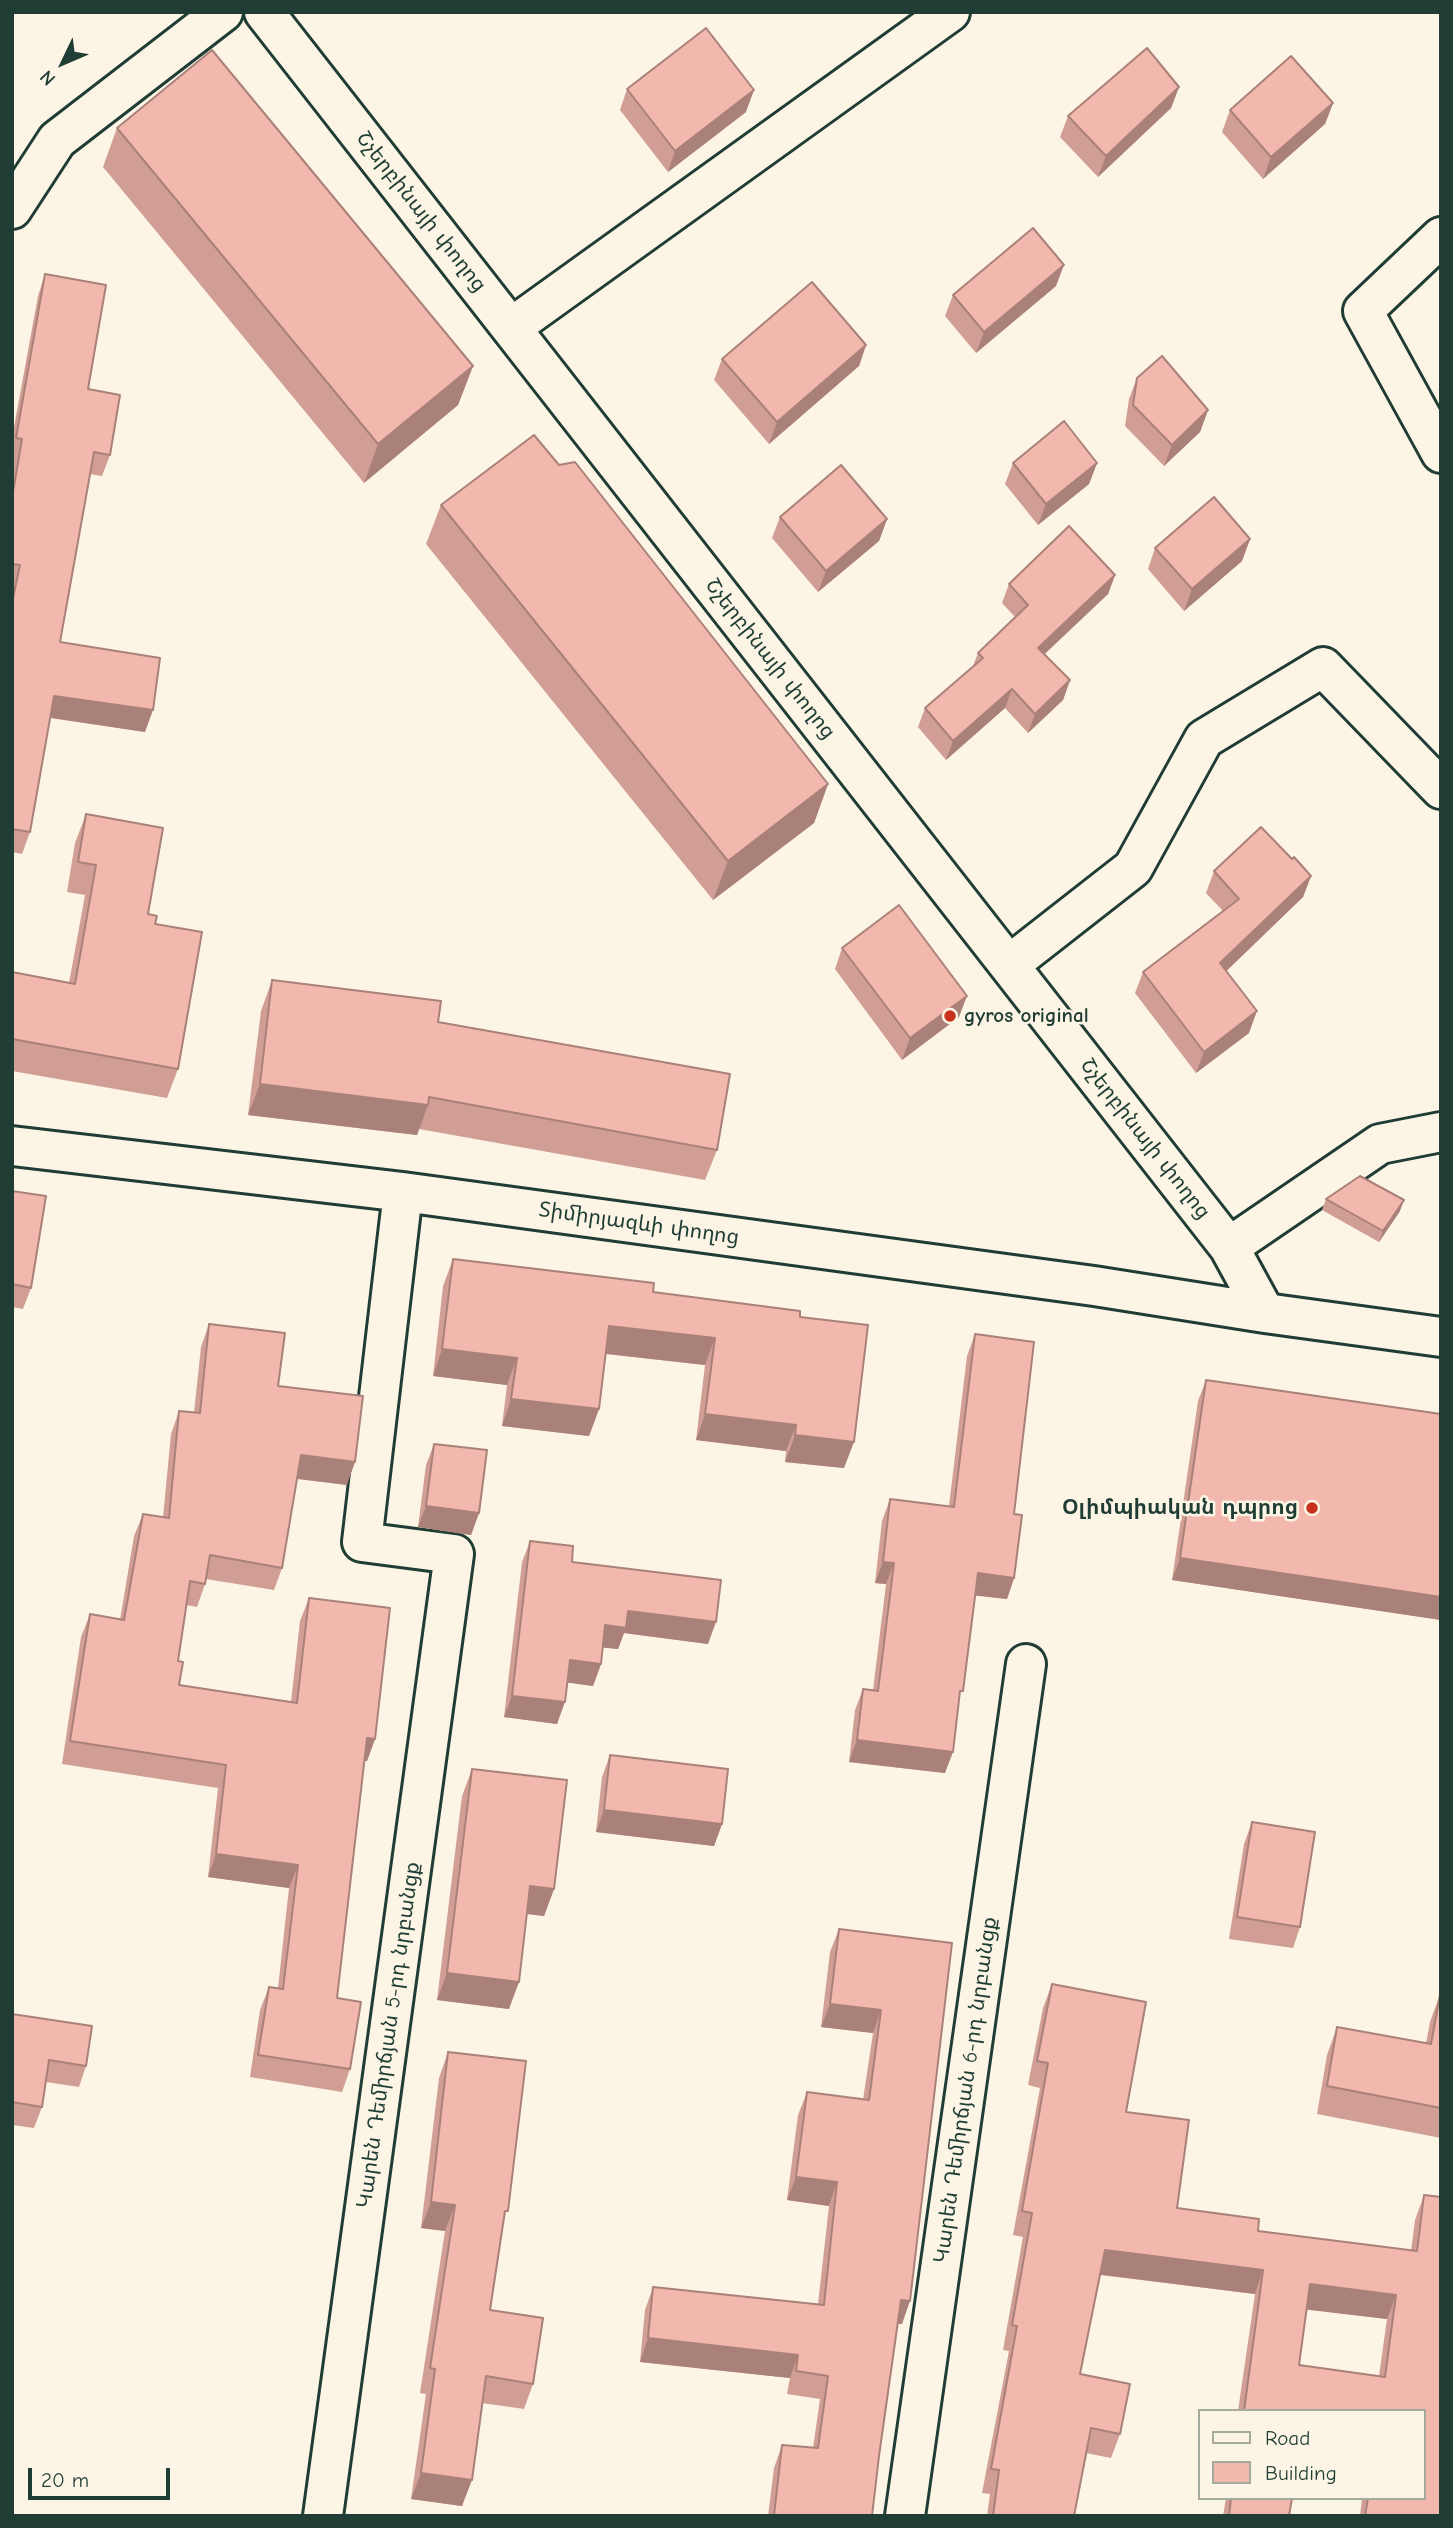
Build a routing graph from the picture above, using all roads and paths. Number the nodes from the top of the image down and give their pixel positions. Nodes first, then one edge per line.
1 (223, 12) edge
2 (264, 12) edge
3 (950, 12) edge
4 (12, 209) edge
5 (1441, 237) edge
6 (512, 327) junction
7 (1441, 453) edge
8 (1441, 789) edge
9 (1009, 965) junction
10 (1441, 1132) edge
11 (12, 1146) edge
12 (403, 1192) junction
13 (1229, 1247) junction
14 (1265, 1313) junction
15 (1441, 1337) edge
16 (1026, 1664) dead end
17 (323, 2516) edge
18 (905, 2516) edge

1 - 4 street
2 - 6 street, Շչերբինայի փողոց
3 - 6 street
5 - 7 street
6 - 9 street, Շչերբինայի փողոց
8 - 9 street
9 - 13 street, Շչերբինայի փողոց
10 - 13 street
11 - 12 street, Տիմիրյազևի փողոց
12 - 14 street, Տիմիրյազևի փողոց
12 - 17 street, Կարեն Դեմիրճյան 5-րդ նրբանցք
13 - 14 street, Շչերբինայի փողոց
14 - 15 street, Տիմիրյազևի փողոց
16 - 18 street, Կարեն Դեմիրճյան 6-րդ նրբանցք

